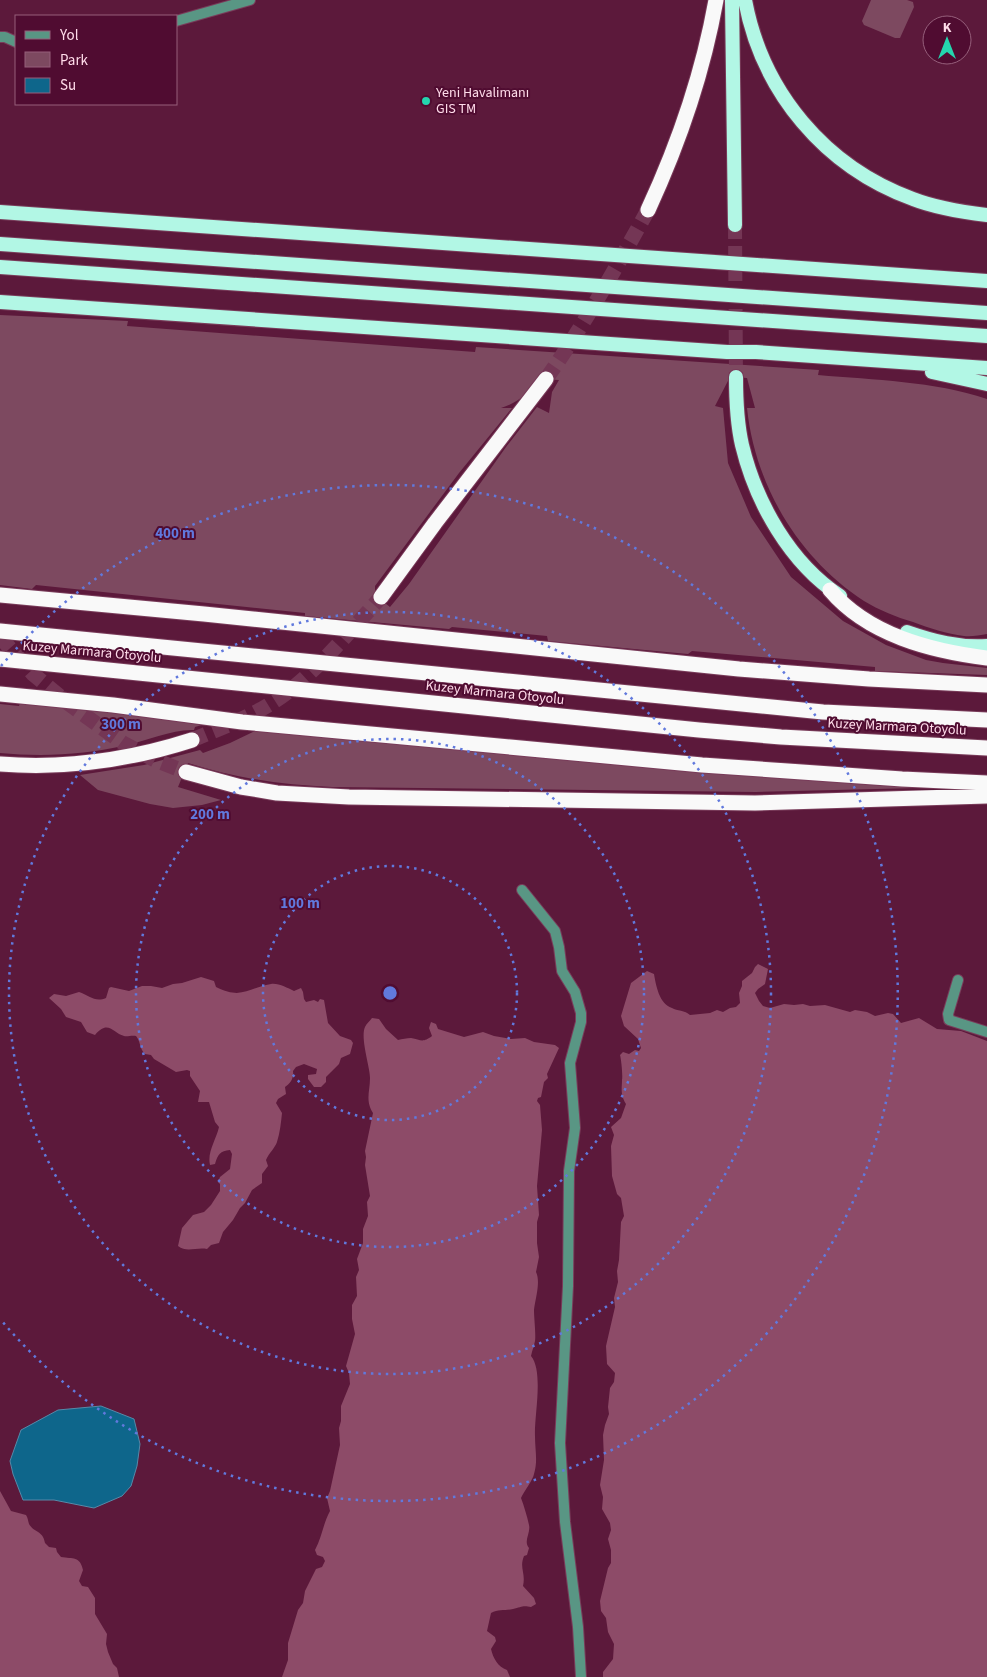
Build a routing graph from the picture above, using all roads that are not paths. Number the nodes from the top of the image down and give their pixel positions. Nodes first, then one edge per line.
1 (250, 0) edge
2 (716, 0) edge
3 (732, 0) edge
4 (745, 0) edge
5 (178, 20) edge
6 (0, 37) edge
7 (15, 42) edge
8 (648, 210) tunnel mouth
9 (0, 212) edge
10 (987, 215) edge
11 (735, 225) tunnel mouth
12 (0, 244) edge
13 (0, 267) edge
14 (987, 281) edge
15 (0, 302) edge
16 (987, 313) edge
17 (987, 336) edge
18 (727, 352) junction
19 (987, 368) edge
20 (736, 377) tunnel mouth
21 (546, 379) tunnel mouth
22 (987, 384) edge
23 (830, 590) junction
24 (0, 595) edge
25 (381, 598) tunnel mouth
26 (0, 631) edge
27 (987, 646) edge
28 (987, 658) edge
29 (0, 659) edge
30 (987, 685) edge
31 (0, 694) edge
32 (987, 720) edge
33 (192, 740) tunnel mouth
34 (987, 748) edge
35 (0, 764) edge
36 (186, 772) tunnel mouth
37 (987, 783) edge
38 (987, 796) edge
39 (522, 890) dead end
40 (958, 980) dead end
41 (987, 1032) edge
42 (582, 1677) edge

1 - 5 street
2 - 8 highway
3 - 11 highway
4 - 10 highway
6 - 7 street
9 - 14 highway
12 - 16 highway
13 - 17 highway
15 - 18 highway
18 - 19 highway
18 - 22 highway
20 - 23 highway
21 - 25 highway
23 - 27 highway
23 - 28 highway
24 - 30 highway
26 - 32 highway, Kuzey Marmara Otoyolu
29 - 34 highway, Kuzey Marmara Otoyolu
31 - 37 highway
33 - 35 highway
36 - 38 highway
39 - 42 street
40 - 41 street

